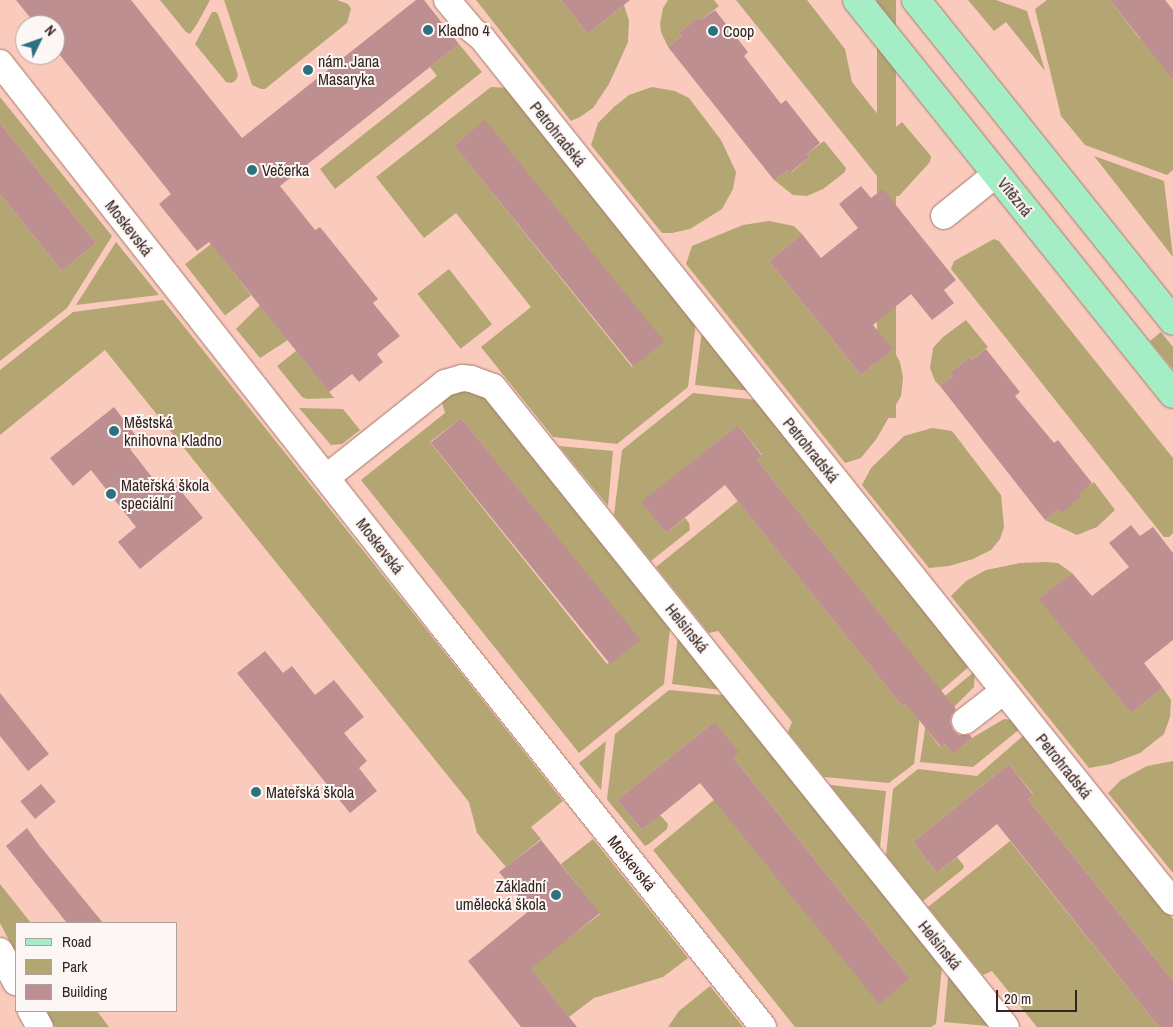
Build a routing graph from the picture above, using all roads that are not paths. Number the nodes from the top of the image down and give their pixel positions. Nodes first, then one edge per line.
1 (447, 0) edge
2 (857, 0) edge
3 (916, 0) edge
4 (0, 63) edge
5 (996, 174) junction
6 (944, 216) dead end
7 (1173, 321) edge
8 (1173, 394) edge
9 (327, 477) junction
10 (1004, 691) junction
11 (965, 721) dead end
12 (1173, 902) edge
13 (0, 951) edge
14 (15, 980) edge
15 (32, 1012) edge
16 (40, 1027) edge
17 (763, 1027) edge
18 (1006, 1027) edge

1 - 10 street, Petrohradská
2 - 5 main road, Vítězná
3 - 7 main road
4 - 9 street, Moskevská
5 - 6 street
5 - 8 main road, Vítězná
9 - 17 street, Moskevská
9 - 18 street, Helsinská
10 - 11 street
10 - 12 street, Petrohradská
13 - 14 street
15 - 16 street

